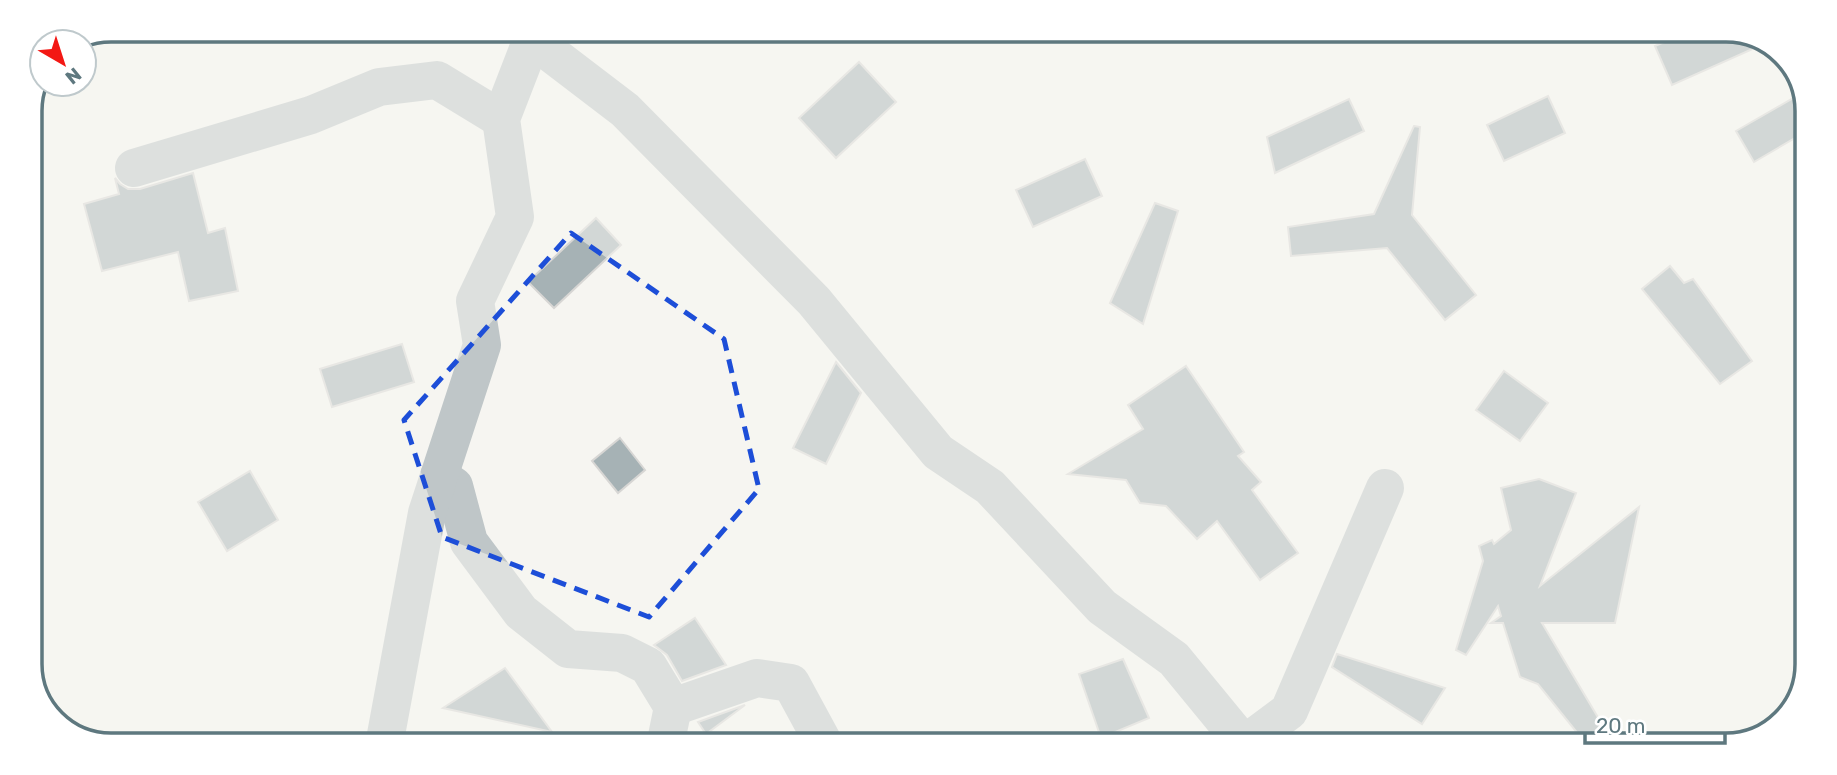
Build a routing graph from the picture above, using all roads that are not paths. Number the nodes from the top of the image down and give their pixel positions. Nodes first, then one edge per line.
1 (528, 42) edge
2 (539, 42) edge
3 (501, 119) junction
4 (134, 168) dead end
5 (439, 476) junction
6 (1385, 488) dead end
7 (669, 724) edge
8 (386, 733) edge
9 (818, 733) edge
10 (1237, 733) edge
11 (1259, 733) edge

1 - 3 street
2 - 10 street
3 - 4 street
3 - 5 street
5 - 7 street
5 - 8 street
6 - 11 street
7 - 9 street

